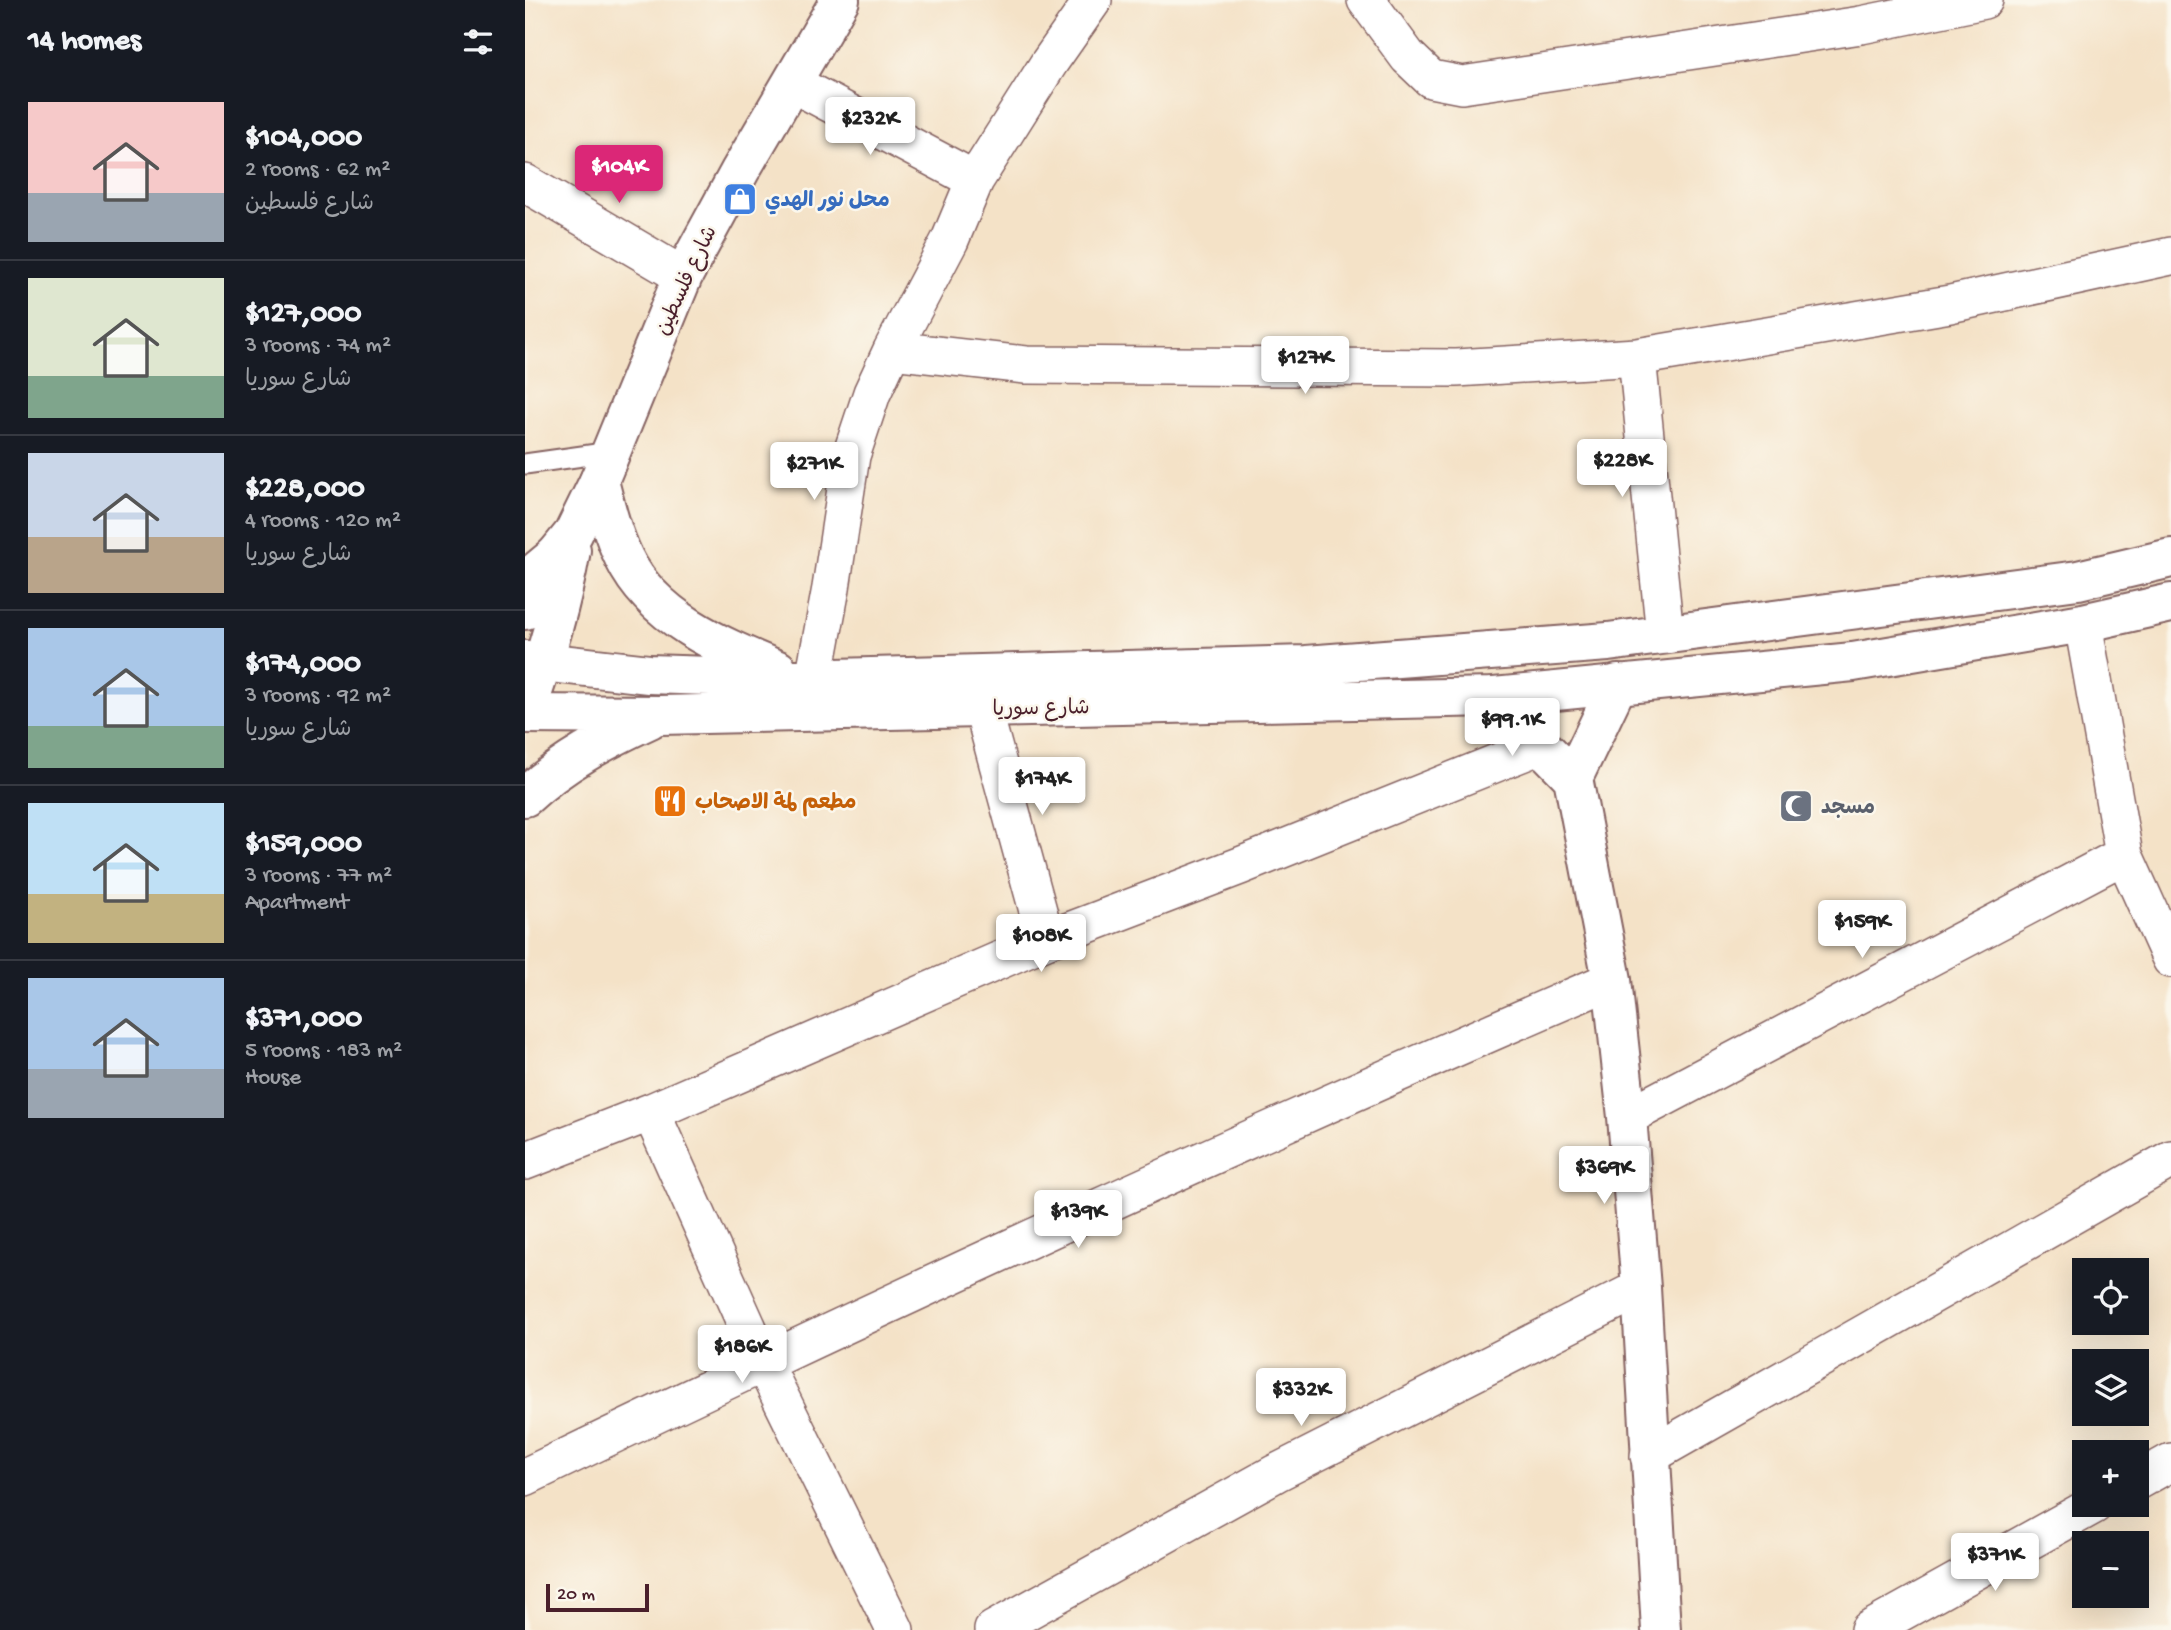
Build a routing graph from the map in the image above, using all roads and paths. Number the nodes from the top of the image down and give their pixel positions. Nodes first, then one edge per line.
1 (840, 0) edge
2 (1093, 0) edge
3 (1366, 0) edge
4 (1984, 0) edge
5 (792, 83) junction
6 (975, 180) junction
7 (525, 183) edge
8 (2171, 256) edge
9 (683, 276) junction
10 (892, 350) junction
11 (1637, 357) junction
12 (525, 464) edge
13 (605, 466) junction
14 (565, 545) junction
15 (2171, 558) edge
16 (525, 581) edge
17 (2171, 603) edge
18 (525, 610) edge
19 (2083, 623) junction
20 (1665, 635) junction
21 (535, 660) edge
22 (806, 679) junction
23 (1618, 684) junction
24 (1494, 697) junction
25 (982, 709) junction
26 (525, 714) edge
27 (660, 715) junction
28 (1541, 745) junction
29 (1573, 778) junction
30 (525, 797) edge
31 (2124, 855) junction
32 (1046, 940) junction
33 (2171, 958) edge
34 (1612, 980) junction
35 (651, 1112) junction
36 (1627, 1116) junction
37 (2171, 1159) edge
38 (525, 1161) edge
39 (1641, 1288) junction
40 (763, 1362) junction
41 (1649, 1457) junction
42 (2171, 1462) edge
43 (2149, 1474) edge
44 (525, 1476) edge
45 (2072, 1517) edge
46 (895, 1630) edge
47 (993, 1630) edge
48 (1661, 1630) edge
49 (1869, 1630) edge

1 - 5 main road, شارع فلسطين
2 - 6 street
3 - 4 street
5 - 6 street
5 - 9 main road, شارع فلسطين
6 - 10 street
7 - 9 street
8 - 11 street
9 - 13 main road, شارع فلسطين
10 - 11 street
10 - 22 street
11 - 20 street
12 - 13 lane
13 - 14 main road, شارع فلسطين
13 - 22 main road
14 - 16 main road
14 - 18 main road, شارع فلسطين
14 - 21 main road, شارع فلسطين
15 - 20 main road
17 - 19 main road, شارع سوريا
19 - 23 main road, شارع سوريا
19 - 31 street
20 - 22 main road
21 - 22 main road
21 - 26 main road, شارع فلسطين
23 - 24 main road, شارع سوريا
23 - 29 main road
24 - 25 main road, شارع سوريا
24 - 28 main road
25 - 27 main road, شارع سوريا
25 - 32 street
26 - 27 main road, شارع سوريا
27 - 30 main road
28 - 29 main road
28 - 32 street
29 - 34 main road
31 - 33 street
31 - 36 street
32 - 35 street
34 - 36 main road
34 - 40 street
35 - 38 street
35 - 40 street
36 - 39 main road
37 - 41 street
39 - 41 main road
39 - 47 street
40 - 44 street
40 - 46 street
41 - 48 main road
42 - 43 street
45 - 49 street

